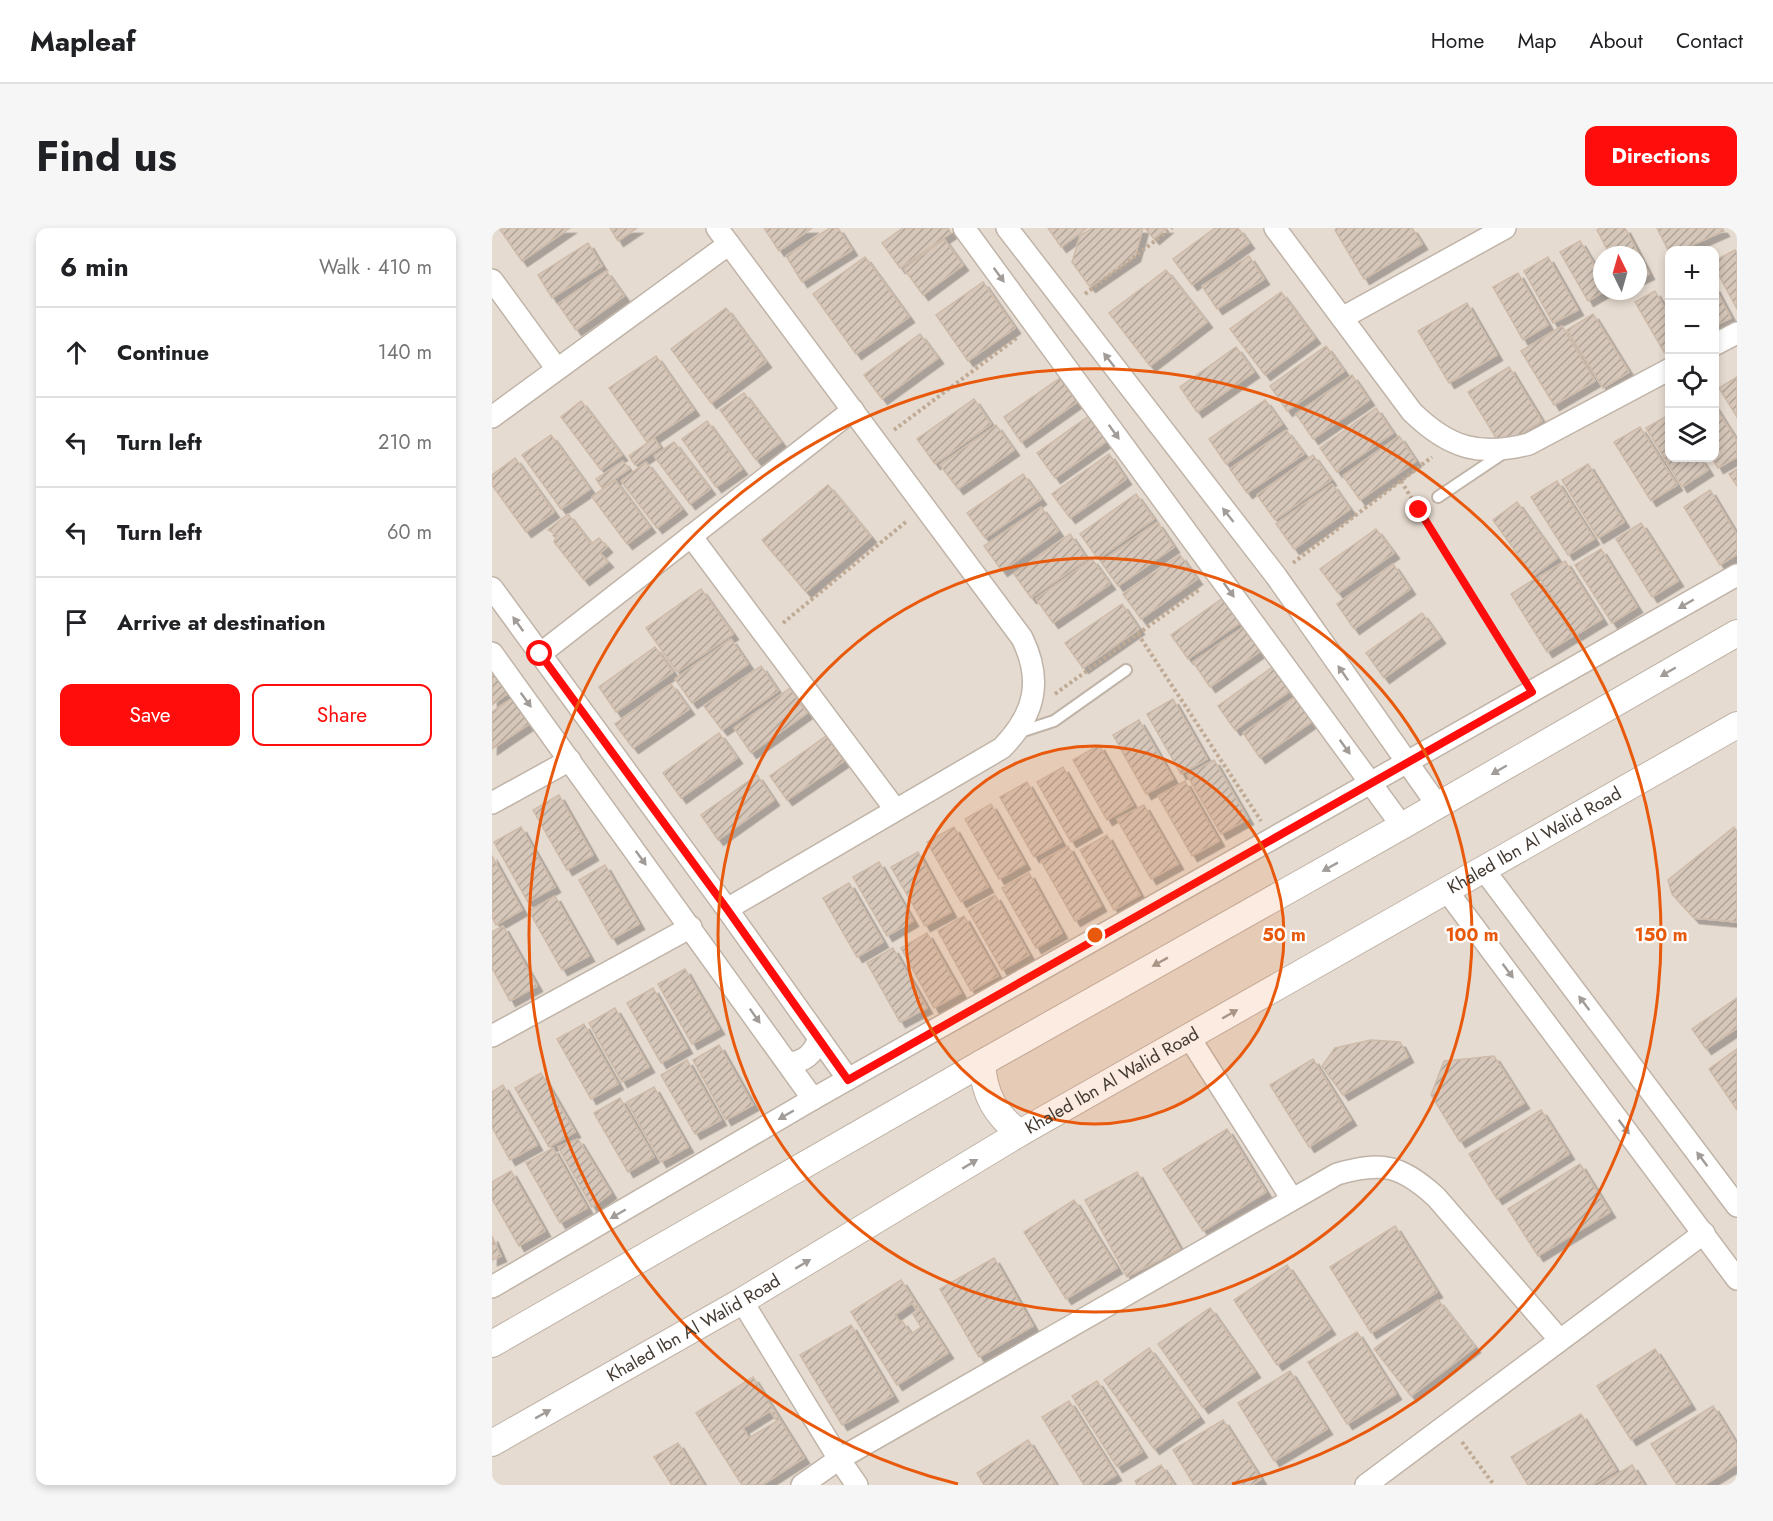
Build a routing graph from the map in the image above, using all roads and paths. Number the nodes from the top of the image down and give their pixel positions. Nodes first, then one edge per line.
1 (964, 228) edge
2 (1007, 228) edge
3 (1172, 228) edge
4 (1275, 228) edge
5 (1505, 228) edge
6 (723, 236) edge
7 (492, 280) edge
8 (1068, 307) junction
9 (1342, 318) junction
10 (1035, 324) junction
11 (1737, 333) edge
12 (1719, 342) edge
13 (557, 369) junction
14 (1665, 372) edge
15 (853, 410) junction
16 (492, 417) edge
17 (1452, 442) junction
18 (877, 443) junction
19 (1510, 449) junction
20 (1401, 481) junction
21 (1438, 497) dead end
22 (924, 507) junction
23 (691, 536) junction
24 (1737, 575) edge
25 (1219, 576) junction
26 (1276, 576) junction
27 (492, 588) edge
28 (1737, 633) edge
29 (1138, 634) junction
30 (766, 637) junction
31 (492, 653) edge
32 (540, 654) junction
33 (1126, 670) dead end
34 (1532, 692) junction
35 (1028, 713) junction
36 (1737, 725) edge
37 (1017, 733) junction
38 (570, 760) junction
39 (1406, 764) junction
40 (1371, 783) junction
41 (492, 803) edge
42 (1438, 806) junction
43 (895, 810) junction
44 (1402, 826) junction
45 (1273, 839) junction
46 (1484, 870) junction
47 (1447, 891) junction
48 (727, 909) junction
49 (691, 927) junction
50 (492, 1036) edge
51 (1189, 1037) junction
52 (819, 1038) junction
53 (788, 1063) junction
54 (982, 1063) junction
55 (848, 1080) junction
56 (813, 1099) junction
57 (1020, 1133) junction
58 (1292, 1199) junction
59 (1737, 1206) edge
60 (1704, 1233) junction
61 (1737, 1278) edge
62 (492, 1287) edge
63 (742, 1301) junction
64 (1559, 1339) junction
65 (492, 1344) edge
66 (1448, 1422) junction
67 (492, 1443) edge
68 (839, 1459) junction
69 (802, 1485) edge
70 (857, 1485) edge
71 (1366, 1485) edge
72 (1494, 1485) edge

1 -> 10 street
2 - 8 street
3 - 8 path
4 - 9 street
5 - 9 street
6 - 13 street
6 - 15 street
7 - 13 street
26 -> 8 street
9 - 17 street
10 - 18 path
10 -> 25 street
11 - 12 street
13 - 16 street
14 - 19 street
15 - 18 street
15 - 23 street
17 - 19 street
17 - 20 path
18 - 22 street
19 - 21 lane
20 - 26 path
20 - 34 path
22 - 30 path
22 - 35 street
23 - 30 street
23 - 32 street
24 -> 34 street
25 - 29 path
25 -> 40 street
39 -> 26 street
32 -> 27 street
28 -> 42 street
29 - 35 path
29 - 45 path
30 - 43 street
31 -> 38 street
32 - 48 street
33 - 37 lane
34 - 39 street
35 - 37 street
36 - 46 street, Khaled Ibn Al Walid Road
37 - 43 street
38 - 41 street
38 -> 49 street
39 - 40 street
39 - 42 street
40 - 44 street
40 - 45 street
42 - 44 street
43 - 48 street
44 -> 54 street
45 - 55 street
46 - 47 street, Khaled Ibn Al Walid Road
59 -> 46 street
51 -> 47 street, Khaled Ibn Al Walid Road
47 -> 60 street
48 - 52 street
49 - 50 street
49 -> 53 street
51 - 57 street, Khaled Ibn Al Walid Road
51 - 58 street
52 - 53 street
52 - 55 street
53 - 56 street
54 - 57 street
54 - 65 street
55 - 56 street
56 -> 62 street
63 -> 57 street, Khaled Ibn Al Walid Road
58 - 64 street
58 - 68 street
60 - 61 street
60 - 64 street
67 -> 63 street, Khaled Ibn Al Walid Road
63 - 68 street
64 - 66 street
66 - 71 street
66 - 72 path
68 - 69 street
68 - 70 street

